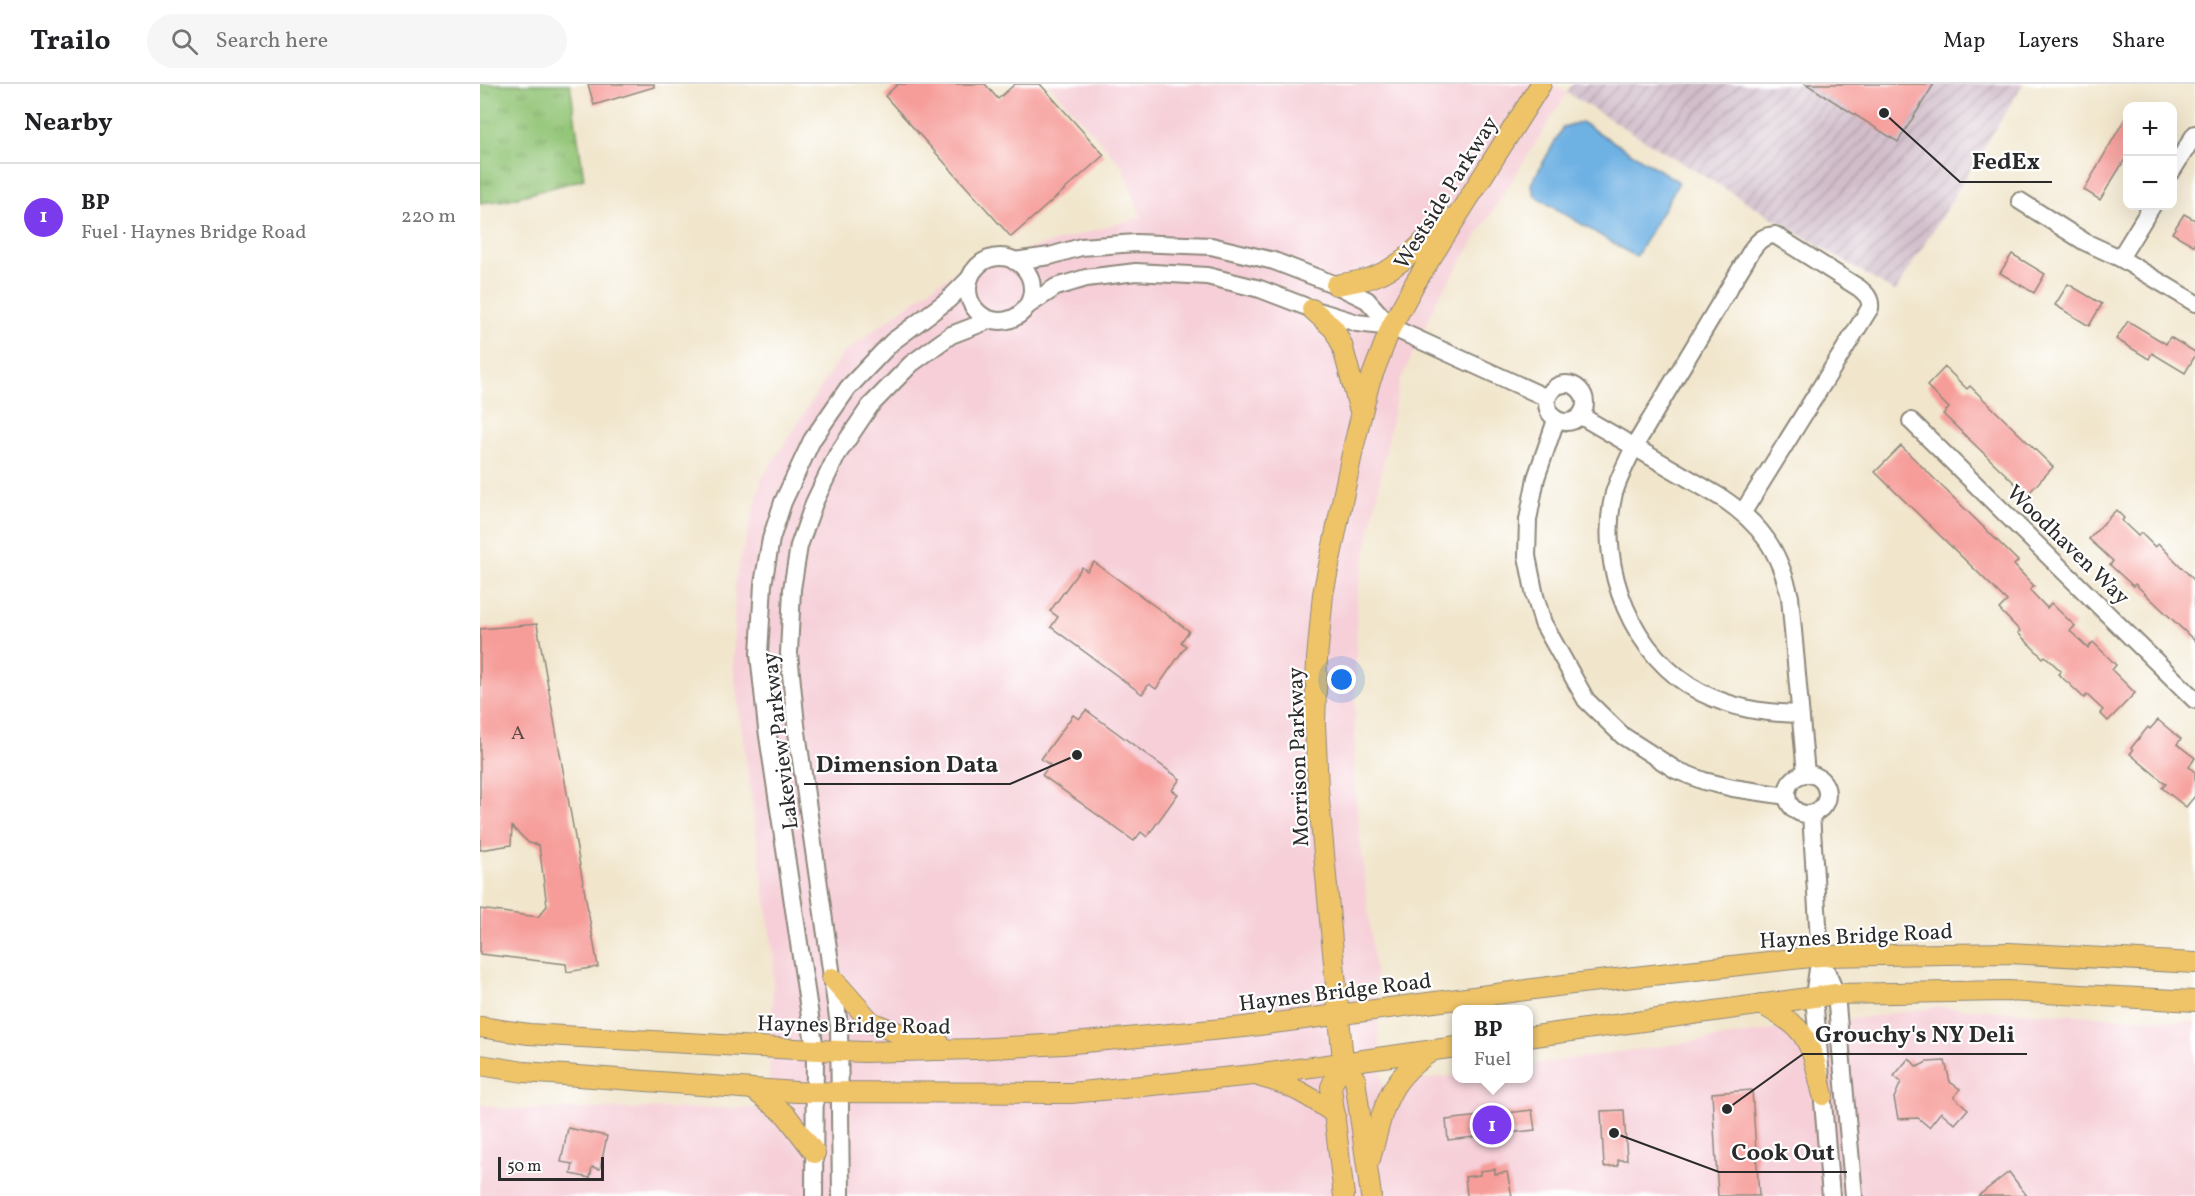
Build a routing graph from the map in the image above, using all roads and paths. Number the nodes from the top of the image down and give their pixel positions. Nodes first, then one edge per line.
1 (1541, 84) edge
2 (2195, 134) edge
3 (2177, 163) edge
4 (1474, 191) junction
5 (2020, 201) dead end
6 (2150, 210) edge
7 (2120, 258) junction
8 (1014, 261) junction
9 (970, 278) junction
10 (1336, 285) junction
11 (2195, 303) edge
12 (1027, 306) junction
13 (1312, 309) junction
14 (990, 320) junction
15 (1391, 327) junction
16 (1547, 398) junction
17 (1581, 416) junction
18 (1361, 417) junction
19 (1557, 420) junction
20 (1911, 421) dead end
21 (1634, 447) junction
22 (1743, 512) junction
23 (763, 584) junction
24 (792, 589) junction
25 (2195, 700) edge
26 (1799, 714) junction
27 (1806, 774) junction
28 (1787, 796) junction
29 (1811, 814) junction
30 (1820, 956) junction
31 (2195, 963) edge
32 (832, 978) junction
33 (1836, 994) junction
34 (1814, 996) junction
35 (2195, 1001) edge
36 (1761, 1004) junction
37 (1339, 1014) junction
38 (480, 1027) edge
39 (1533, 1036) edge
40 (1452, 1047) edge
41 (974, 1049) junction
42 (1434, 1049) junction
43 (815, 1050) junction
44 (840, 1051) junction
45 (1343, 1061) junction
46 (480, 1065) edge
47 (1254, 1075) junction
48 (753, 1089) junction
49 (815, 1092) junction
50 (841, 1093) junction
51 (1823, 1095) junction
52 (1335, 1114) junction
53 (815, 1153) junction
54 (1367, 1169) junction
55 (814, 1196) edge
56 (841, 1196) edge
57 (1344, 1196) edge
58 (1371, 1196) edge
59 (1831, 1196) edge
60 (1854, 1196) edge

1 - 4 main road, Westside Parkway
2 - 3 street
4 - 10 main road
4 - 15 main road, Westside Parkway
5 - 7 street
6 - 7 street
7 - 11 street
8 - 9 street
8 - 10 street
8 - 12 street
9 - 14 street
9 - 23 street, Lakeview Parkway
10 - 15 street
12 - 13 street
12 - 14 street
13 - 15 street
13 - 18 main road
14 - 24 street, Lakeview Parkway
15 - 16 street
15 - 18 main road, Morrison Parkway
16 - 17 street
16 - 19 street
17 - 19 street
17 - 21 street
18 - 37 main road, Morrison Parkway
19 - 28 street
20 - 25 street, Woodhaven Way
21 - 22 street
21 - 22 street
21 - 26 street
22 - 26 street
23 - 24 street
23 - 43 street, Lakeview Parkway
24 - 32 street, Lakeview Parkway
26 - 27 street
27 - 28 street
27 - 29 street
28 - 29 street
29 - 30 street
30 - 31 main road, Haynes Bridge Road
30 - 33 street
30 - 34 street
30 - 37 main road, Haynes Bridge Road
32 - 41 main road
32 - 44 street, Lakeview Parkway
33 - 34 main road
33 - 35 main road
33 - 60 street
34 - 36 main road
34 - 51 street
36 - 39 main road
36 - 51 main road
37 - 41 main road, Haynes Bridge Road
37 - 45 main road
38 - 43 main road, Haynes Bridge Road
40 - 42 main road
41 - 44 main road, Haynes Bridge Road
42 - 45 main road
42 - 54 main road
43 - 44 main road, Haynes Bridge Road
43 - 49 street, Lakeview Parkway
44 - 50 street, Lakeview Parkway
45 - 47 main road
45 - 52 main road
45 - 54 main road
46 - 48 main road
47 - 50 main road
47 - 52 main road
48 - 49 main road
48 - 53 main road
49 - 50 main road
49 - 53 street, Lakeview Parkway
50 - 56 street, Lakeview Parkway
51 - 59 street
52 - 57 main road
53 - 55 street, Lakeview Parkway
54 - 58 main road

